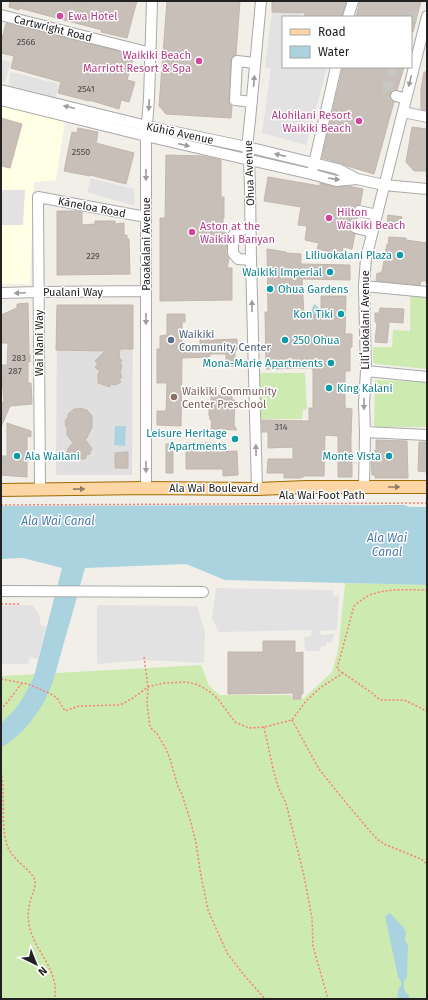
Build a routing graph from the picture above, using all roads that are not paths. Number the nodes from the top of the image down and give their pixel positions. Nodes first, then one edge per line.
1 (152, 1) edge
2 (261, 1) edge
3 (353, 1) edge
4 (1, 15) edge
5 (348, 16) edge
6 (423, 17) edge
7 (424, 40) edge
8 (151, 53) junction
9 (256, 63) junction
10 (336, 68) edge
11 (1, 90) edge
12 (396, 96) dead end
13 (406, 99) junction
14 (1, 100) edge
15 (252, 102) junction
16 (403, 112) junction
17 (427, 117) edge
18 (94, 118) junction
19 (147, 131) junction
20 (247, 147) junction
21 (249, 160) junction
22 (314, 163) junction
23 (311, 174) junction
24 (356, 184) junction
25 (384, 185) junction
26 (427, 189) edge
27 (38, 197) joint
28 (359, 211) dead end
29 (376, 215) junction
30 (146, 217) junction
31 (356, 228) dead end
32 (251, 229) junction
33 (372, 232) junction
34 (251, 260) junction
35 (364, 286) junction
36 (146, 291) junction
37 (39, 292) junction
38 (427, 292) edge
39 (1, 293) edge
40 (366, 371) junction
41 (427, 377) edge
42 (365, 432) junction
43 (427, 435) edge
44 (427, 487) edge
45 (146, 488) junction
46 (364, 488) junction
47 (257, 489) junction
48 (1, 490) edge
49 (40, 490) junction
50 (1, 591) edge
51 (203, 592) dead end

1 - 8 street, Paoakalani Avenue
2 - 9 street, Ohua Avenue
3 - 5 street
4 - 8 street, Cartwright Road
6 - 7 street, Liliʻuokalani Avenue
7 -> 13 street, Liliʻuokalani Avenue
8 -> 19 street, Paoakalani Avenue
15 -> 9 street, Ohua Avenue
9 - 15 street
10 - 22 street
18 -> 11 street, Kūhiō Avenue
12 - 13 street
13 - 16 street, Liliʻuokalani Avenue
14 - 18 street, Kūhiō Avenue
15 - 20 street, Ohua Avenue
16 - 17 street
16 - 25 street, Liliʻuokalani Avenue
18 - 19 street, Kūhiō Avenue
19 - 20 street, Kūhiō Avenue
19 -> 21 street, Kūhiō Avenue
19 -> 30 street, Paoakalani Avenue
20 - 21 street, Ohua Avenue
22 -> 20 street, Kūhiō Avenue
21 - 23 street, Kūhiō Avenue
21 - 32 street, Ohua Avenue
22 - 23 street
22 - 24 street, Kūhiō Avenue
23 -> 24 street, Kūhiō Avenue
24 - 25 street, Kūhiō Avenue
25 - 26 street, Kūhiō Avenue
25 - 29 street, Liliʻuokalani Avenue
27 - 30 street, Kāneloa Road
27 - 37 street, Wai Nani Way
28 - 29 street
29 - 33 street, Liliʻuokalani Avenue
30 - 36 street, Paoakalani Avenue
31 - 33 street
32 - 34 street, Ohua Avenue
32 - 34 street
33 - 35 street, Liliʻuokalani Avenue
47 -> 34 street, Ohua Avenue
35 - 38 street
35 - 40 street, Liliʻuokalani Avenue
36 - 37 street, Pualani Way
36 -> 45 street, Paoakalani Avenue
37 -> 39 street, Pualani Way
37 - 49 street, Wai Nani Way
40 - 41 street
40 -> 42 street, Liliʻuokalani Avenue
42 - 43 street
42 - 46 street, Liliʻuokalani Avenue
46 -> 44 main road, Ala Wai Boulevard
45 - 47 main road, Ala Wai Boulevard
49 -> 45 main road, Ala Wai Boulevard
46 - 47 main road, Ala Wai Boulevard
48 - 49 main road, Ala Wai Boulevard
50 - 51 street

